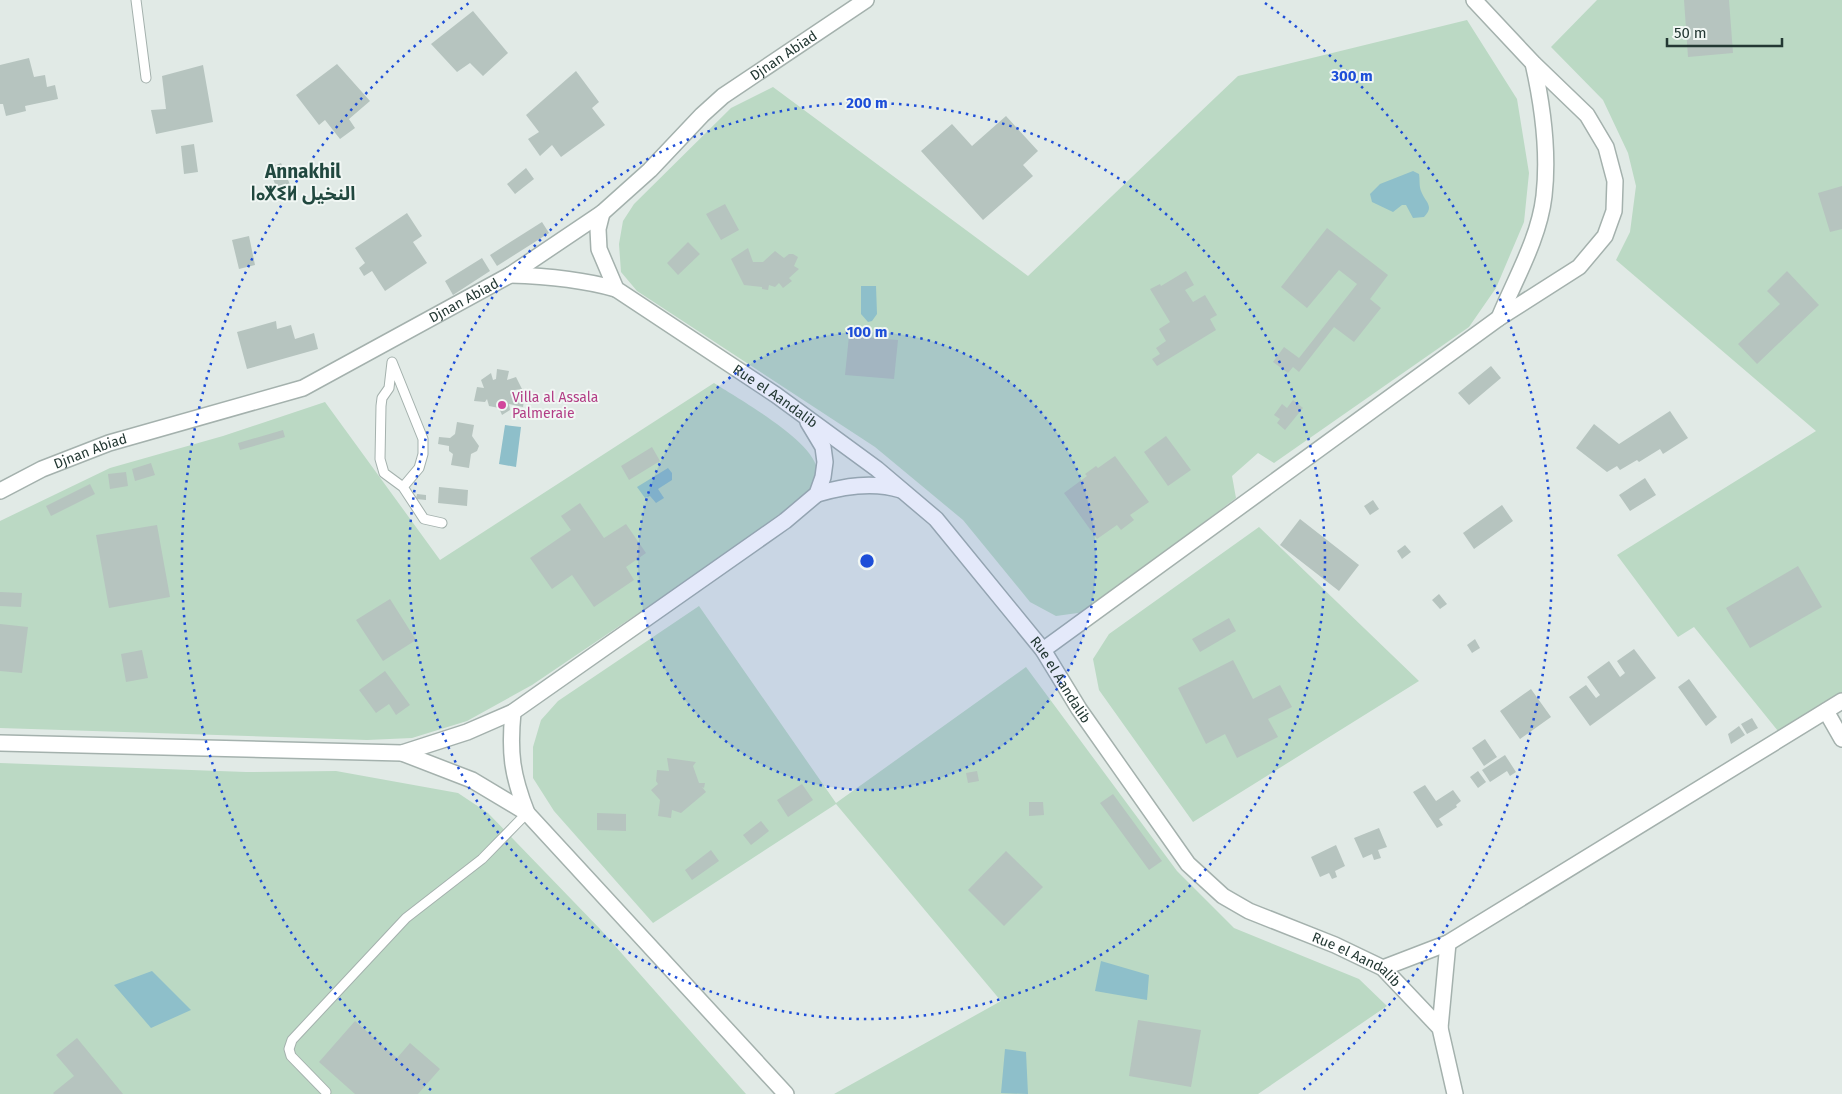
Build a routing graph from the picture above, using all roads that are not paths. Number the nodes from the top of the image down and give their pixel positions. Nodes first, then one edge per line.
1 (136, 0) edge
2 (866, 0) edge
3 (1474, 0) edge
4 (1533, 64) junction
5 (146, 78) dead end
6 (602, 214) junction
7 (510, 275) junction
8 (616, 289) junction
9 (1499, 318) junction
10 (381, 346) junction
11 (392, 362) junction
12 (805, 416) junction
13 (403, 488) junction
14 (0, 491) edge
15 (907, 493) junction
16 (817, 494) junction
17 (442, 524) dead end
18 (1043, 650) junction
19 (1842, 701) edge
20 (1826, 710) junction
21 (513, 712) junction
22 (1842, 739) edge
23 (0, 743) edge
24 (402, 753) junction
25 (527, 814) junction
26 (1448, 943) junction
27 (1383, 968) junction
28 (1440, 1028) junction
29 (326, 1092) dead end
30 (786, 1094) edge
31 (1455, 1094) edge

1 - 5 lane
2 - 6 street, Djnan Abiad
3 - 4 street
4 - 9 street
4 - 9 street
6 - 7 street, Djnan Abiad
6 - 8 street
7 - 8 street, Rue el Aandalib
7 - 10 street, Djnan Abiad
8 - 12 street, Rue el Aandalib
9 - 18 street
10 - 11 lane
10 - 14 street, Djnan Abiad
11 - 13 lane
11 - 13 lane
12 - 15 street, Rue el Aandalib
12 - 16 street
13 - 17 lane
15 - 16 street
15 - 18 street, Rue el Aandalib
16 - 21 street
18 - 27 street, Rue el Aandalib
19 - 20 street
20 - 22 street
20 - 26 street
21 - 24 street
21 - 25 street
23 - 24 street
24 - 25 street
25 - 29 lane
25 - 30 street
26 - 27 street
26 - 28 street
27 - 28 street, Rue el Aandalib
28 - 31 street

